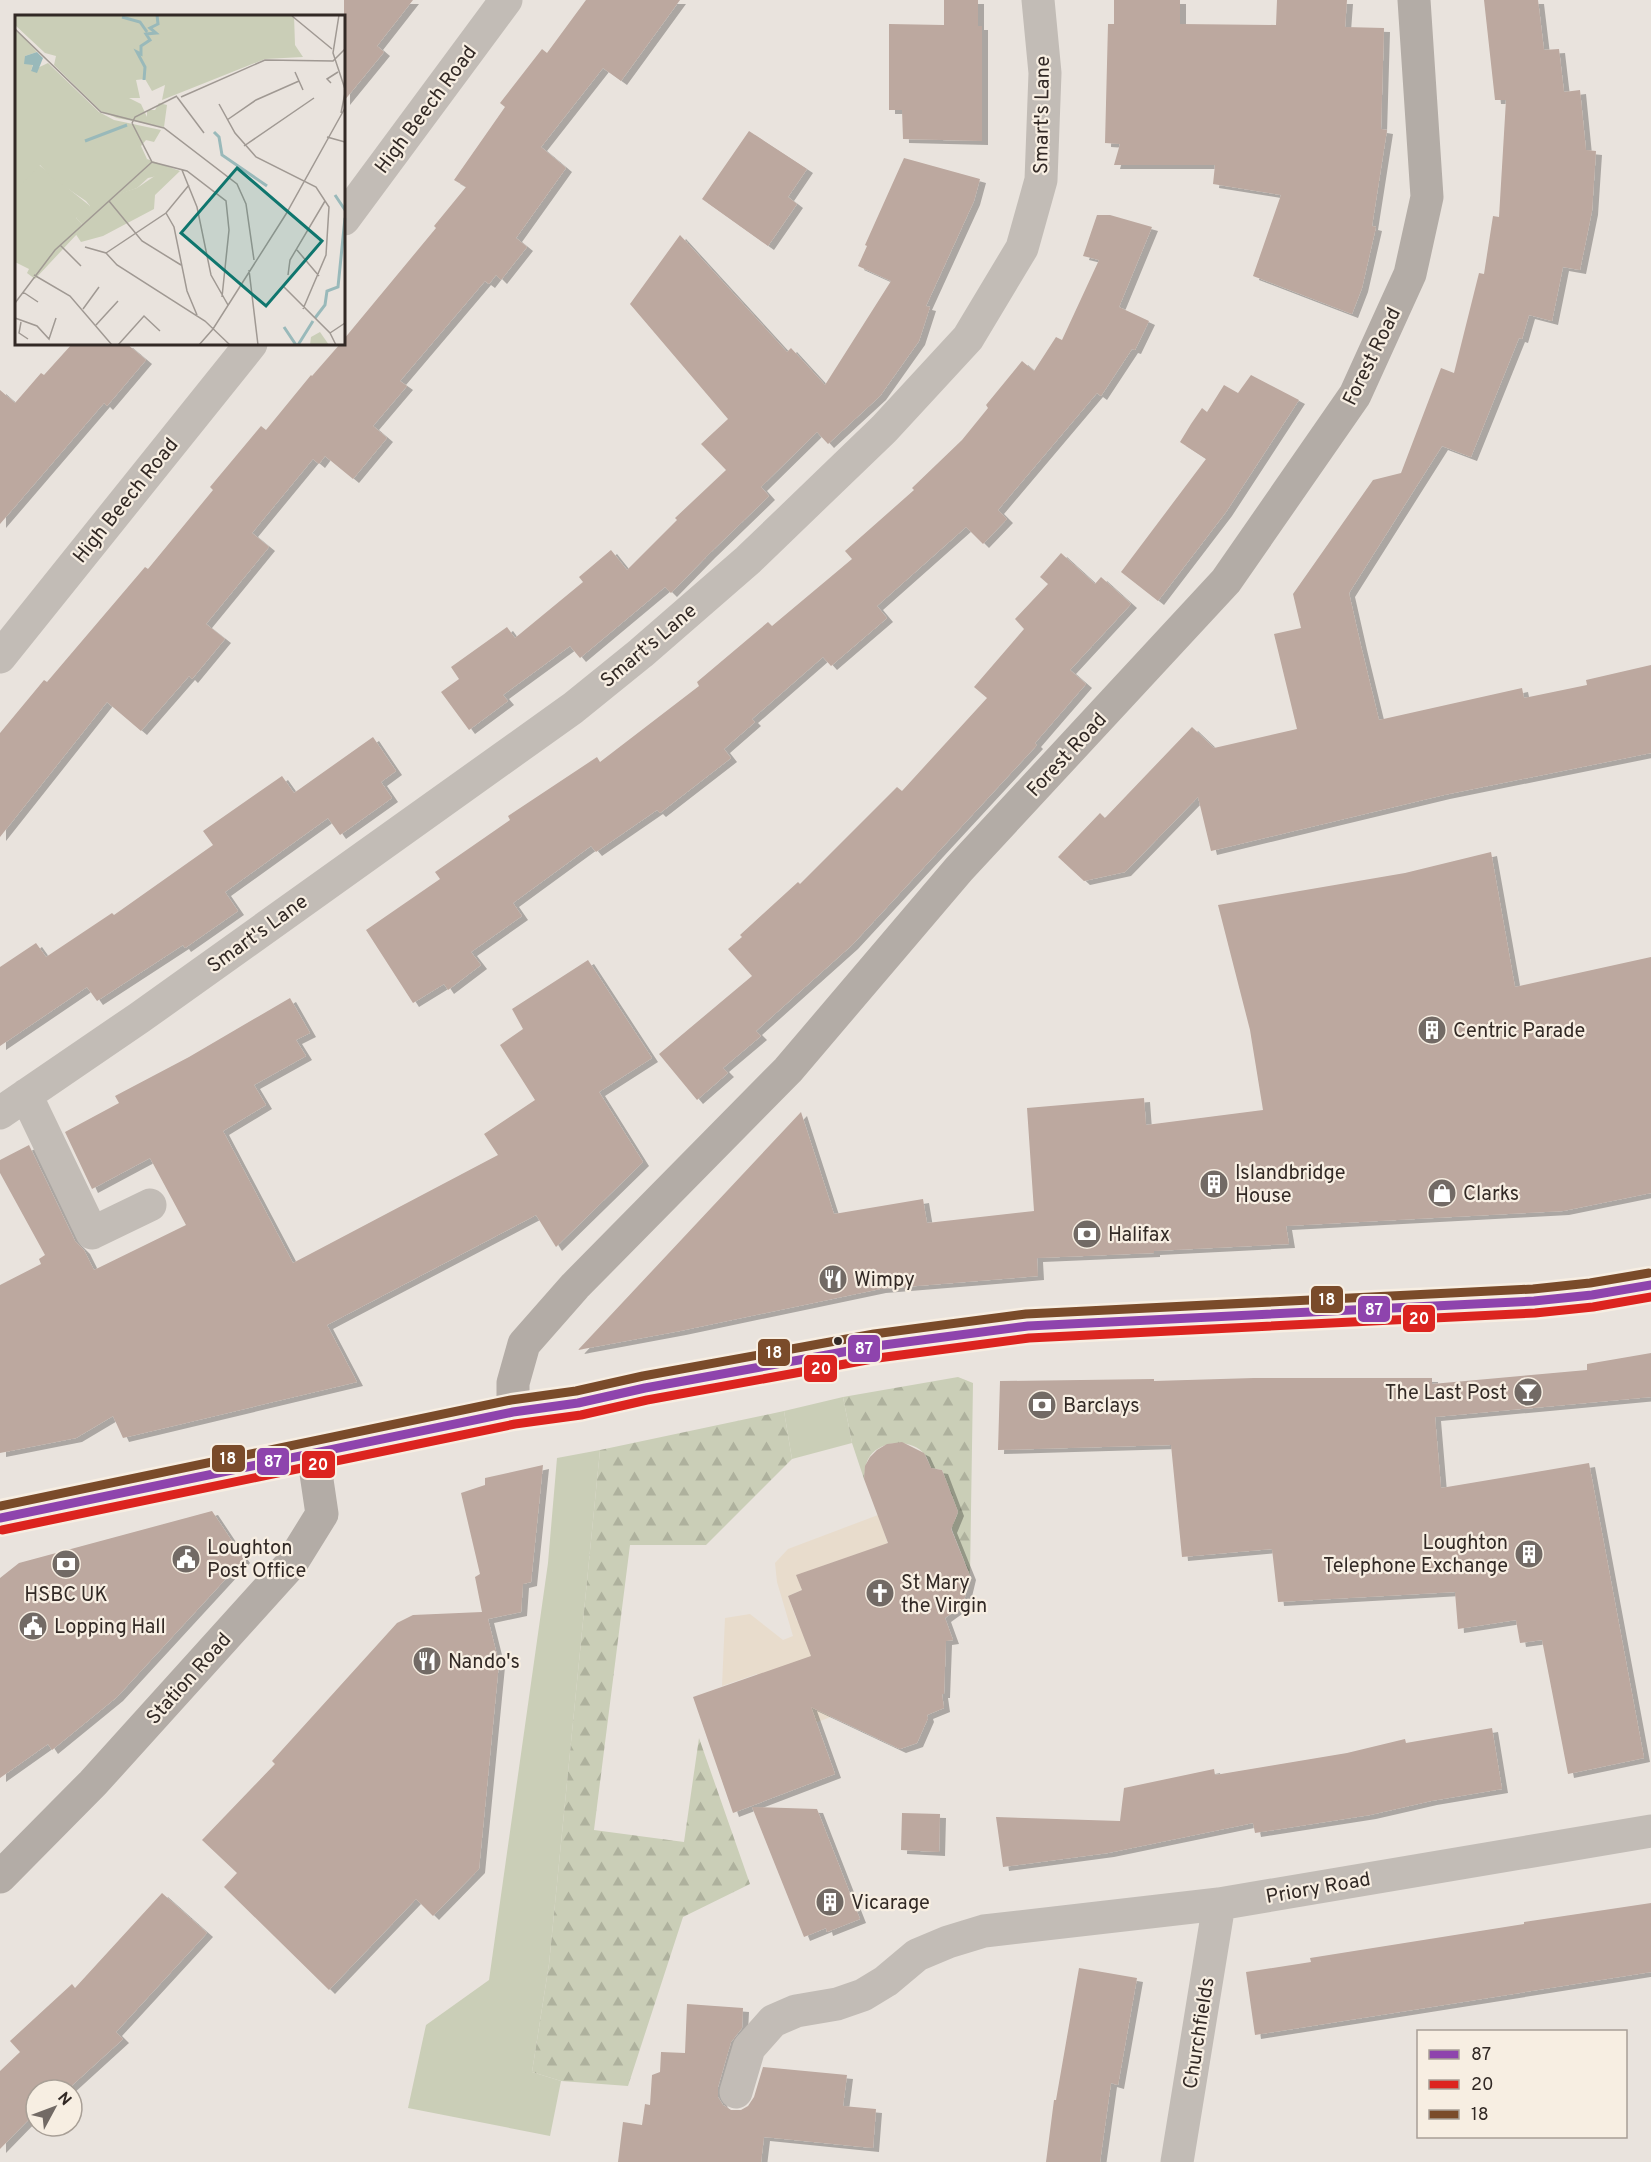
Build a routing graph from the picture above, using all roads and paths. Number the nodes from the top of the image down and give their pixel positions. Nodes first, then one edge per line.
1 (506, 0) edge
2 (1038, 0) edge
3 (1414, 0) edge
4 (345, 218) edge
5 (250, 345) edge
6 (0, 657) edge
7 (26, 1095) junction
8 (0, 1113) edge
9 (150, 1205) dead end
10 (1651, 1285) edge
11 (513, 1412) junction
12 (313, 1453) junction
13 (0, 1518) edge
14 (1651, 1831) edge
15 (0, 1877) edge
16 (1219, 1904) junction
17 (736, 2092) dead end
18 (1177, 2162) edge

1 - 4 street, High Beech Road
2 - 7 street, Smart's Lane
3 - 11 street, Forest Road
5 - 6 street, High Beech Road
7 - 8 street, Smart's Lane
7 - 9 street
10 - 11 main road
11 - 12 main road
12 - 13 main road
12 - 15 street, Station Road
14 - 16 street, Priory Road
16 - 17 street, Priory Road
16 - 18 street, Churchfields

